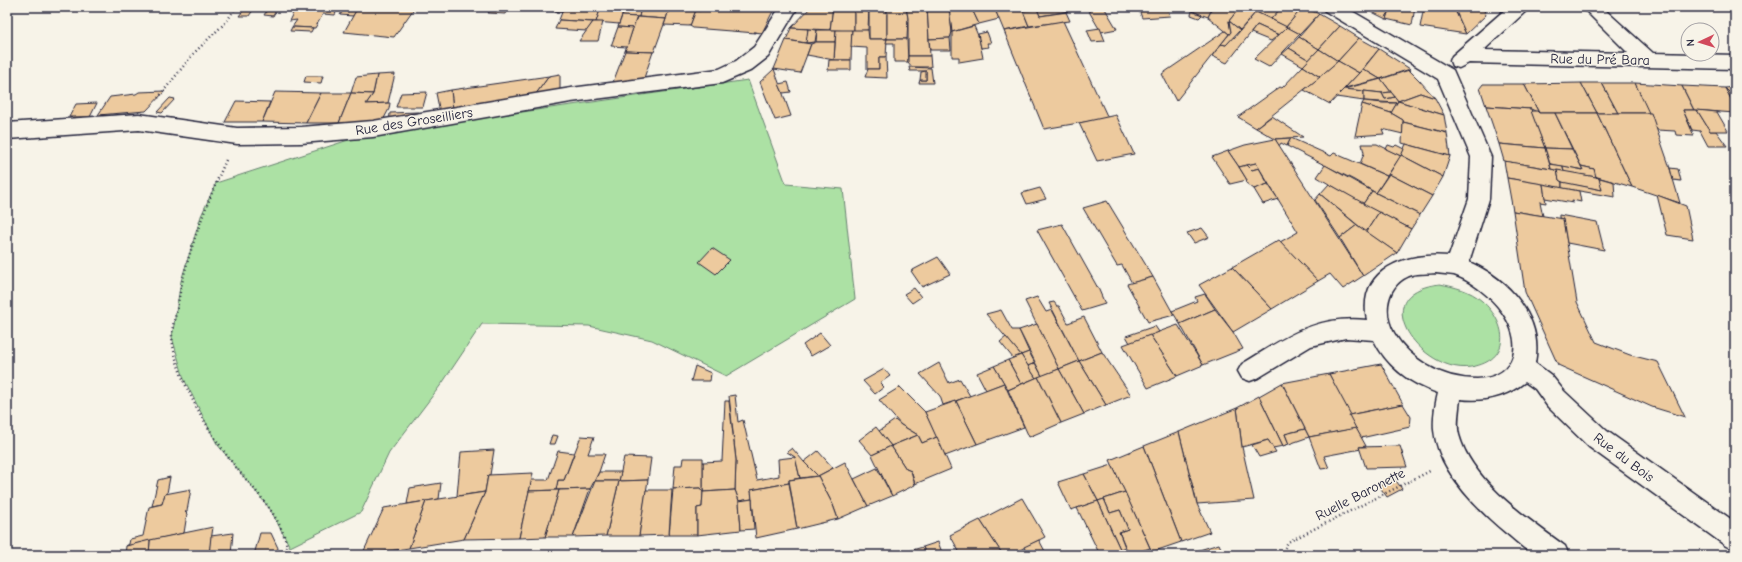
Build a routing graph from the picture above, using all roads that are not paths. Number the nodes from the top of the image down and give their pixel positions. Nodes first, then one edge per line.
1 (788, 7) edge
2 (1331, 7) edge
3 (1520, 7) edge
4 (1591, 7) edge
5 (1464, 56) junction
6 (1648, 60) junction
7 (1735, 62) edge
8 (1446, 75) junction
9 (7, 130) edge
10 (1456, 267) junction
11 (1381, 331) junction
12 (1523, 367) junction
13 (1250, 371) dead end
14 (1451, 387) junction
15 (1735, 537) edge
16 (1556, 555) edge

1 - 9 street, Rue des Groseilliers
2 - 8 street
3 - 5 street
4 - 6 street
5 - 6 street, Rue du Pré Bara
5 - 8 street
6 - 7 street, Rue du Pré Bara
8 - 10 street
10 - 11 street
10 - 12 street
11 - 13 street
11 - 14 street
12 - 14 street
12 - 15 street, Rue du Bois
14 - 16 street

